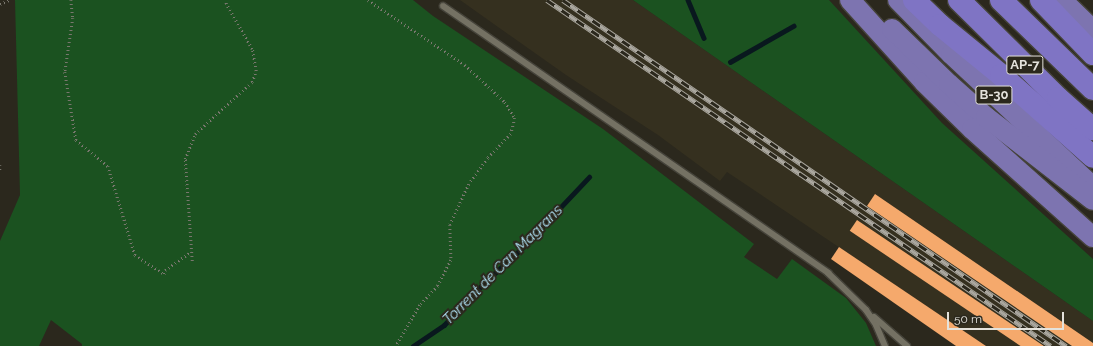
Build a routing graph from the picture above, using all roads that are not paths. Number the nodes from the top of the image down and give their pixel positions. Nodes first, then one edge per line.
1 (850, 0) edge
2 (865, 0) edge
3 (898, 0) edge
4 (914, 0) edge
5 (958, 0) edge
6 (1001, 0) edge
7 (1042, 0) edge
8 (1062, 0) edge
9 (443, 6) dead end
10 (1093, 30) edge
11 (1093, 54) edge
12 (1093, 89) edge
13 (1093, 129) edge
14 (1093, 157) edge
15 (1093, 186) edge
16 (1093, 200) edge
17 (1093, 237) edge
18 (866, 310) junction
19 (885, 346) edge
20 (908, 346) edge

1 - 17 highway
2 - 16 highway
3 - 15 highway, B-30
4 - 14 highway
5 - 13 highway, AP-7
6 - 12 highway, AP-7
7 - 11 highway
8 - 10 highway
9 - 18 lane
18 - 19 lane
18 - 20 lane

